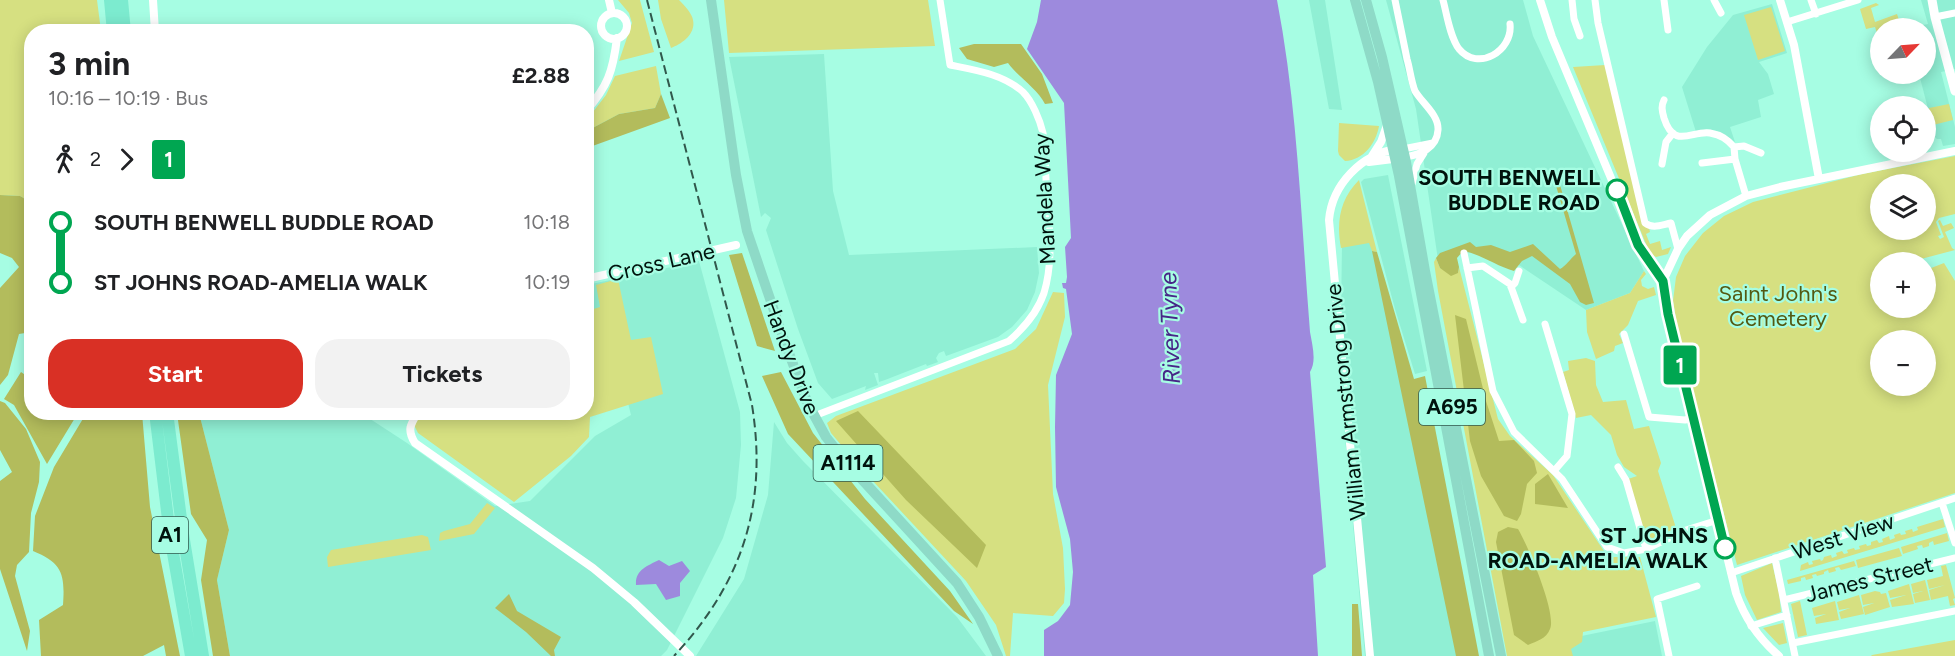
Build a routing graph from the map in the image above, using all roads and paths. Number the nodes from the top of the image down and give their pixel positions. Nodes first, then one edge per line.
1 (110, 0) edge
2 (122, 0) edge
3 (153, 0) edge
4 (609, 0) edge
5 (711, 0) edge
6 (940, 0) edge
7 (1355, 0) edge
8 (1366, 0) edge
9 (1395, 0) edge
10 (1443, 0) edge
11 (1540, 0) edge
12 (1572, 0) edge
13 (1595, 0) edge
14 (1664, 0) edge
15 (1714, 0) edge
16 (1780, 0) edge
17 (1811, 0) edge
18 (1858, 0) edge
19 (1926, 0) edge
20 (1932, 0) edge
21 (612, 13) junction
22 (1721, 13) dead end
23 (1955, 13) edge
24 (1816, 14) junction
25 (1935, 17) junction
26 (1787, 22) junction
27 (112, 24) edge
28 (124, 24) edge
29 (154, 24) edge
30 (1510, 24) dead end
31 (1668, 30) dead end
32 (1580, 36) dead end
33 (617, 38) junction
34 (1953, 75) edge
35 (1955, 91) edge
36 (1664, 100) dead end
37 (594, 102) edge
38 (1387, 124) junction
39 (1673, 133) junction
40 (1433, 143) junction
41 (1734, 147) junction
42 (1426, 151) junction
43 (1955, 151) edge
44 (1399, 153) junction
45 (1761, 153) dead end
46 (1735, 159) junction
47 (1368, 161) junction
48 (1702, 164) dead end
49 (1662, 165) dead end
50 (1819, 179) junction
51 (1411, 187) junction
52 (1746, 196) junction
53 (736, 245) dead end
54 (1678, 249) junction
55 (1464, 253) dead end
56 (1467, 268) junction
57 (1519, 271) dead end
58 (594, 277) edge
59 (1663, 281) junction
60 (1511, 287) junction
61 (1523, 320) dead end
62 (1545, 324) dead end
63 (1624, 334) dead end
64 (814, 416) junction
65 (1693, 418) junction
66 (155, 420) edge
67 (168, 420) edge
68 (413, 420) edge
69 (1618, 466) dead end
70 (1554, 471) junction
71 (1955, 498) edge
72 (1942, 502) junction
73 (1718, 520) junction
74 (1952, 525) edge
75 (1955, 543) edge
76 (1646, 549) junction
77 (1775, 558) junction
78 (1955, 558) edge
79 (1731, 573) junction
80 (1697, 586) dead end
81 (1784, 600) junction
82 (1955, 611) edge
83 (1787, 615) junction
84 (1751, 626) junction
85 (1792, 643) junction
86 (191, 656) edge
87 (203, 656) edge
88 (690, 656) edge
89 (998, 656) edge
90 (1370, 656) edge
91 (1489, 656) edge
92 (1501, 656) edge
93 (1669, 656) edge
94 (1779, 656) edge
95 (1795, 656) edge

1 - 27 highway
2 - 28 highway
3 - 29 street
4 - 21 street
5 - 64 main road, Handy Drive / A1114
6 - 64 street, Mandela Way
7 - 38 main road, A695
8 - 44 main road, A695
9 - 40 street
10 - 30 street
11 - 59 street
12 - 32 street
13 - 54 street
14 - 31 street
15 - 22 street
16 - 26 street
17 - 24 street
18 - 24 street
19 - 25 main road
20 - 25 main road
21 - 33 street
21 - 33 street
23 - 25 street
24 - 26 street
25 - 34 main road
26 - 50 street
33 - 37 street
34 - 35 main road
36 - 39 street
38 - 44 main road, A695
38 - 47 street
39 - 41 street
39 - 49 street
40 - 42 street
40 - 44 street
41 - 45 street
41 - 46 street
42 - 44 street
42 - 51 street
43 - 50 street
44 - 47 street, William Armstrong Drive
44 - 51 main road, A695
44 - 91 main road, A695
46 - 48 street
46 - 52 street
47 - 90 street, William Armstrong Drive
50 - 52 street
51 - 92 main road, A695
52 - 54 street
53 - 58 street, Cross Lane
54 - 59 street
55 - 56 street
56 - 60 street
56 - 70 street
57 - 60 street
59 - 65 street
60 - 61 street
62 - 70 street
63 - 65 street
64 - 89 main road, Handy Drive / A1114
65 - 73 street
66 - 86 highway, A1
67 - 87 highway, A1
68 - 88 street
69 - 76 street
70 - 76 street
71 - 72 street, West View
72 - 74 street
72 - 77 street, West View
73 - 76 street
73 - 79 street
74 - 75 street
77 - 79 street, West View
77 - 81 street
78 - 81 street, James Street
79 - 84 street
80 - 93 street
81 - 83 street
82 - 85 street
83 - 84 street
83 - 85 street
84 - 94 street
85 - 95 street

